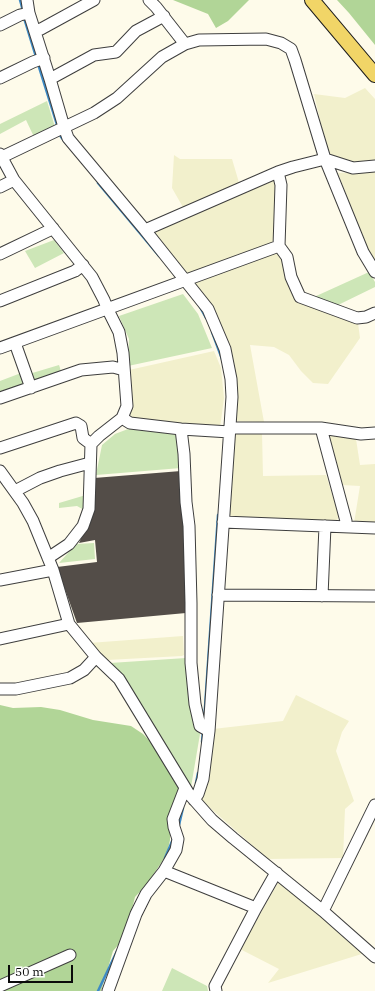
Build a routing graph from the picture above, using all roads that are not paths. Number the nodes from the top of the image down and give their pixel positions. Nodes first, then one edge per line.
1 (27, 0) edge
2 (94, 0) edge
3 (149, 0) edge
4 (312, 0) edge
5 (29, 13) junction
6 (164, 16) junction
7 (0, 25) edge
8 (35, 31) junction
9 (184, 44) junction
10 (44, 58) junction
11 (1, 75) edge
12 (375, 75) edge
13 (50, 79) junction
14 (64, 127) junction
15 (1, 156) edge
16 (325, 160) junction
17 (375, 166) edge
18 (278, 172) junction
19 (14, 180) junction
20 (0, 187) edge
21 (53, 228) junction
22 (145, 230) junction
23 (279, 246) junction
24 (0, 254) edge
25 (83, 265) junction
26 (375, 272) edge
27 (182, 282) junction
28 (0, 300) edge
29 (107, 308) junction
30 (375, 313) edge
31 (15, 343) junction
32 (0, 348) edge
33 (124, 370) junction
34 (31, 388) junction
35 (0, 398) edge
36 (122, 418) junction
37 (321, 428) junction
38 (181, 429) junction
39 (230, 430) junction
40 (375, 433) edge
41 (91, 444) junction
42 (0, 448) edge
43 (90, 463) junction
44 (0, 471) edge
45 (15, 491) junction
46 (224, 522) junction
47 (325, 526) junction
48 (345, 526) junction
49 (375, 528) edge
50 (48, 558) junction
51 (53, 570) junction
52 (0, 580) edge
53 (218, 595) junction
54 (322, 596) junction
55 (375, 596) edge
56 (69, 624) junction
57 (0, 639) edge
58 (96, 657) junction
59 (0, 689) edge
60 (209, 731) junction
61 (190, 795) junction
62 (375, 805) edge
63 (164, 870) junction
64 (277, 873) junction
65 (256, 908) junction
66 (323, 911) junction
67 (70, 955) dead end
68 (375, 957) edge
69 (0, 986) edge
70 (108, 991) edge
71 (216, 991) edge

1 - 5 street
2 - 8 street
3 - 6 street
4 - 12 main road
5 - 7 street
5 - 8 street
6 - 9 street
6 - 13 street
8 - 10 street
9 - 14 street
9 - 16 street
10 - 11 street
10 - 13 street
13 - 14 street
14 - 15 street
14 - 22 street
15 - 19 street
16 - 17 street
16 - 18 street
16 - 26 street
18 - 22 street
18 - 23 street
19 - 20 street
19 - 21 street
21 - 24 street
21 - 25 street
22 - 27 street
23 - 27 street
23 - 30 street
25 - 28 street
25 - 29 street
27 - 29 street
27 - 39 street
29 - 31 street
29 - 33 street
31 - 32 street
31 - 34 street
33 - 34 street
33 - 36 street
34 - 35 street
36 - 38 street
36 - 41 street
37 - 39 street
37 - 40 street
37 - 48 street
38 - 39 street
38 - 60 street
39 - 46 street
41 - 42 street
41 - 43 street
43 - 45 street
43 - 50 street
44 - 45 street
45 - 50 street
46 - 47 street
46 - 53 street
47 - 48 street
47 - 54 street
48 - 49 street
50 - 51 street
51 - 52 street
51 - 56 street
53 - 54 street
53 - 60 street
54 - 55 street
56 - 57 street
56 - 58 street
58 - 59 street
58 - 61 street
60 - 61 street
61 - 63 street
61 - 64 street
62 - 66 street
63 - 65 street
63 - 70 street
64 - 65 street
64 - 66 street
65 - 71 street
66 - 68 street
67 - 69 street

